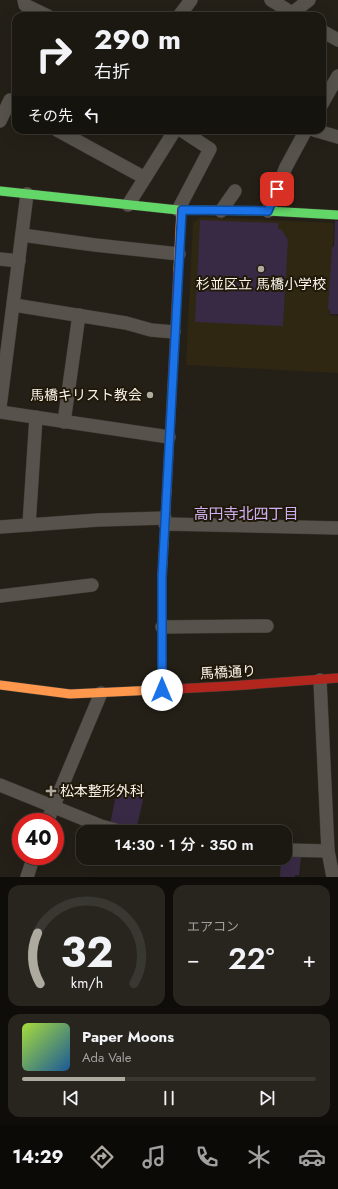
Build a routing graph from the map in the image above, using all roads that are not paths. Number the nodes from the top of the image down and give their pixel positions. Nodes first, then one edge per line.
1 (24, 0) edge
2 (190, 0) edge
3 (271, 0) edge
4 (309, 0) edge
5 (40, 12) edge
6 (182, 12) edge
7 (289, 12) edge
8 (297, 12) edge
9 (326, 33) edge
10 (338, 40) edge
11 (338, 76) edge
12 (326, 97) edge
13 (9, 100) edge
14 (0, 121) edge
15 (64, 134) edge
16 (172, 134) edge
17 (187, 134) edge
18 (304, 134) edge
19 (326, 134) edge
20 (338, 137) edge
21 (145, 178) junction
22 (0, 191) edge
23 (234, 191) dead end
24 (28, 194) junction
25 (128, 205) junction
26 (180, 210) junction
27 (221, 211) junction
28 (268, 211) junction
29 (338, 215) edge
30 (22, 235) junction
31 (179, 254) junction
32 (0, 259) edge
33 (19, 261) junction
34 (14, 305) junction
35 (79, 315) junction
36 (174, 332) junction
37 (3, 357) edge
38 (0, 407) edge
39 (0, 412) edge
40 (36, 417) junction
41 (64, 422) junction
42 (169, 437) junction
43 (165, 521) junction
44 (29, 525) junction
45 (0, 527) edge
46 (338, 528) edge
47 (92, 585) dead end
48 (0, 596) edge
49 (267, 626) dead end
50 (162, 627) junction
51 (338, 678) edge
52 (320, 680) junction
53 (0, 685) edge
54 (162, 690) junction
55 (101, 693) junction
56 (332, 779) edge
57 (0, 785) edge
58 (53, 806) junction
59 (50, 813) edge
60 (332, 821) edge
61 (99, 825) edge
62 (292, 850) edge
63 (328, 851) junction
64 (31, 865) edge
65 (27, 877) edge
66 (332, 877) edge

1 - 5 street
2 - 6 street
3 - 7 street
4 - 8 street
9 - 10 street
11 - 12 street
13 - 14 street
15 - 21 street
16 - 21 street
17 - 26 street
18 - 28 street
19 - 20 street
21 - 25 street
22 - 24 street
23 - 27 street
24 - 25 street
24 - 30 street
25 - 26 street
26 - 27 street
26 - 31 street
27 - 28 street
28 - 29 street
30 - 31 street
30 - 33 street
31 - 36 street
32 - 33 street
33 - 34 street
34 - 35 street
34 - 37 street
35 - 36 street
35 - 41 street
36 - 42 street
37 - 38 street
39 - 40 street
40 - 41 street
40 - 44 street
41 - 42 street
42 - 43 street
43 - 44 street
43 - 46 street
43 - 50 street
44 - 45 street
47 - 48 street
49 - 50 street
50 - 54 street
51 - 52 street, 馬橋通り
52 - 54 street, 馬橋通り
52 - 56 street
53 - 55 street, 馬橋通り
54 - 55 street, 馬橋通り
55 - 58 street
56 - 60 street
57 - 58 street
58 - 59 street
58 - 61 street
60 - 63 street
62 - 63 street
63 - 66 street
64 - 65 street

